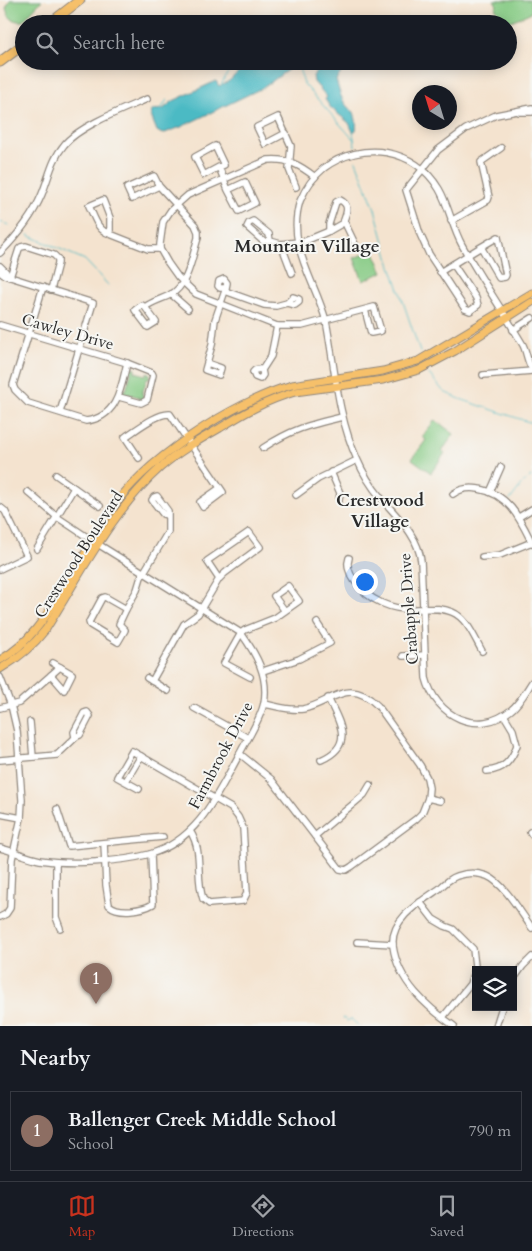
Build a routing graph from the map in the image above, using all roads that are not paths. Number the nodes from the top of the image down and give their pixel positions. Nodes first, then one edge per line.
1 (79, 1) edge
2 (61, 15) edge
3 (15, 51) edge
4 (0, 62) edge
5 (147, 99) dead end
6 (532, 108) edge
7 (517, 111) junction
8 (532, 112) edge
9 (286, 134) junction
10 (501, 148) dead end
11 (289, 161) junction
12 (219, 167) junction
13 (422, 169) junction
14 (315, 176) junction
15 (224, 179) junction
16 (159, 186) junction
17 (296, 187) dead end
18 (228, 190) junction
19 (176, 204) junction
20 (344, 221) junction
21 (451, 221) junction
22 (329, 230) junction
23 (110, 234) junction
24 (270, 241) dead end
25 (298, 243) junction
26 (280, 244) junction
27 (355, 244) dead end
28 (481, 247) junction
29 (160, 249) junction
30 (0, 253) edge
31 (467, 254) junction
32 (453, 264) junction
33 (0, 266) edge
34 (0, 272) edge
35 (440, 272) junction
36 (292, 273) dead end
37 (8, 276) junction
38 (183, 282) junction
39 (42, 287) junction
40 (51, 290) junction
41 (532, 293) edge
42 (171, 294) junction
43 (532, 302) edge
44 (287, 303) dead end
45 (220, 304) junction
46 (145, 307) dead end
47 (188, 309) dead end
48 (365, 310) dead end
49 (502, 311) junction
50 (506, 318) junction
51 (532, 318) edge
52 (326, 320) junction
53 (0, 325) edge
54 (277, 326) junction
55 (514, 330) junction
56 (28, 334) junction
57 (79, 349) junction
58 (128, 363) junction
59 (207, 363) dead end
60 (262, 370) dead end
61 (532, 370) edge
62 (483, 375) dead end
63 (335, 378) junction
64 (336, 386) junction
65 (118, 397) junction
66 (60, 412) junction
67 (342, 417) junction
68 (189, 442) junction
69 (263, 448) dead end
70 (139, 458) dead end
71 (358, 460) junction
72 (501, 467) dead end
73 (330, 472) junction
74 (56, 475) dead end
75 (74, 488) junction
76 (220, 488) dead end
77 (28, 492) dead end
78 (490, 492) junction
79 (453, 494) dead end
80 (296, 495) dead end
81 (339, 500) dead end
82 (100, 506) dead end
83 (0, 507) edge
84 (532, 509) edge
85 (167, 515) dead end
86 (57, 516) junction
87 (519, 517) junction
88 (96, 542) junction
89 (532, 542) edge
90 (37, 549) dead end
91 (482, 557) dead end
92 (349, 558) dead end
93 (0, 569) edge
94 (144, 572) junction
95 (219, 579) junction
96 (202, 608) junction
97 (424, 608) junction
98 (126, 609) junction
99 (285, 611) junction
100 (317, 623) dead end
101 (241, 633) junction
102 (482, 651) dead end
103 (425, 655) junction
104 (403, 656) dead end
105 (0, 660) edge
106 (53, 663) dead end
107 (60, 667) junction
108 (0, 669) edge
109 (263, 671) junction
110 (51, 675) junction
111 (0, 677) edge
112 (250, 677) dead end
113 (532, 682) edge
114 (168, 690) dead end
115 (328, 698) junction
116 (264, 704) junction
117 (11, 705) junction
118 (0, 708) edge
119 (194, 708) dead end
120 (504, 715) junction
121 (30, 722) dead end
122 (76, 737) dead end
123 (248, 738) junction
124 (240, 754) junction
125 (141, 756) junction
126 (33, 757) junction
127 (19, 758) junction
128 (0, 760) edge
129 (321, 760) dead end
130 (487, 771) dead end
131 (126, 781) junction
132 (370, 784) dead end
133 (139, 789) dead end
134 (215, 798) junction
135 (428, 798) junction
136 (440, 801) dead end
137 (57, 809) dead end
138 (0, 814) edge
139 (21, 818) junction
140 (190, 831) junction
141 (315, 836) junction
142 (163, 837) dead end
143 (104, 844) junction
144 (0, 848) edge
145 (14, 851) junction
146 (151, 854) junction
147 (106, 861) junction
148 (56, 862) junction
149 (420, 902) junction
150 (0, 917) edge
151 (60, 928) dead end
152 (532, 928) edge
153 (357, 942) dead end
154 (393, 944) junction
155 (532, 957) edge
156 (517, 974) edge
157 (501, 1011) edge
158 (444, 1018) junction
159 (454, 1026) edge
160 (496, 1026) edge

1 - 2 highway
3 - 4 highway
5 - 30 street
6 - 7 street
7 - 8 street
7 - 13 street
9 - 9 street
9 - 11 street
10 - 21 street
11 - 14 street
11 - 15 street
11 - 17 street
12 - 12 street
12 - 15 street
13 - 14 street
13 - 21 street
13 - 35 street
14 - 25 street, Crabapple Drive
15 - 18 street
15 - 19 street
16 - 16 street
16 - 19 street
18 - 18 street
19 - 29 street
19 - 38 street
20 - 22 street
20 - 22 street
20 - 27 street
21 - 31 street
22 - 25 street
23 - 23 street
23 - 29 street
24 - 26 street
25 - 26 street
25 - 52 street, Crabapple Drive
26 - 36 street
28 - 28 street
28 - 31 street
29 - 38 street
31 - 32 street
31 - 49 street
32 - 35 street
32 - 35 street
33 - 37 street
34 - 37 street
37 - 39 street
37 - 40 street
38 - 42 street
38 - 45 street
39 - 40 street
39 - 56 street
40 - 57 street
41 - 49 main road, Crestwood Boulevard
42 - 46 street
42 - 47 street
43 - 50 main road, Crestwood Boulevard
44 - 45 street
45 - 54 street
45 - 59 street
48 - 52 street
49 - 50 street
49 - 63 main road, Crestwood Boulevard
50 - 55 street
50 - 64 main road, Crestwood Boulevard
51 - 55 street
52 - 54 street
52 - 63 street, Crabapple Drive
53 - 56 street, Cawley Drive
54 - 60 street
55 - 61 street
56 - 57 street, Cawley Drive
56 - 66 street
57 - 58 street, Cawley Drive
57 - 66 street
58 - 65 street
58 - 65 street, Cawley Drive
61 - 62 street
63 - 64 street, Crabapple Drive
63 - 68 main road, Crestwood Boulevard
64 - 67 street, Crabapple Drive
64 - 68 main road, Crestwood Boulevard
65 - 66 street
67 - 69 street
67 - 71 street, Crabapple Drive
68 - 70 street
68 - 76 street
68 - 88 main road, Crestwood Boulevard
71 - 73 street
71 - 97 street, Crabapple Drive
72 - 78 street
73 - 80 street
73 - 81 street
74 - 75 street
75 - 82 street
75 - 86 street
77 - 86 street, Farmbrook Drive
78 - 79 street
78 - 87 street
83 - 93 street
84 - 87 street
85 - 94 street
86 - 88 street, Farmbrook Drive
86 - 90 street
87 - 89 street
88 - 94 street, Farmbrook Drive
88 - 105 main road, Crestwood Boulevard
88 - 108 main road, Crestwood Boulevard
89 - 91 street
92 - 97 street
94 - 96 street, Farmbrook Drive
94 - 98 street
95 - 95 street
95 - 96 street
96 - 101 street, Farmbrook Drive
96 - 114 street
97 - 102 street
97 - 103 street, Crabapple Drive
98 - 98 street
99 - 99 street
99 - 101 street
100 - 109 street
101 - 109 street, Farmbrook Drive
101 - 112 street
103 - 104 street
103 - 120 street, Crabapple Drive
106 - 107 street
107 - 110 street
107 - 110 street
109 - 116 street, Farmbrook Drive
110 - 117 street
111 - 117 street
113 - 120 street
115 - 116 street
115 - 129 street
115 - 135 street
116 - 123 street, Farmbrook Drive
117 - 118 street
117 - 127 street
119 - 123 street
120 - 130 street
121 - 126 street
122 - 126 street
123 - 124 street, Farmbrook Drive
124 - 134 street, Farmbrook Drive
124 - 141 street
125 - 131 street
125 - 131 street
125 - 134 street
126 - 127 street
127 - 128 street
127 - 139 street
131 - 133 street
132 - 141 street
134 - 140 street, Farmbrook Drive
134 - 140 street
135 - 136 street
135 - 141 street
137 - 143 street
138 - 139 street
139 - 145 street
140 - 146 street, Farmbrook Drive
142 - 143 street
143 - 147 street
144 - 145 street, Farmbrook Drive
145 - 148 street, Farmbrook Drive
145 - 150 street
146 - 147 street, Farmbrook Drive
146 - 147 street
147 - 148 street, Farmbrook Drive
148 - 151 street
149 - 152 street
149 - 154 street
149 - 158 street
153 - 154 street
154 - 158 street
155 - 156 street
157 - 160 street
158 - 159 street

